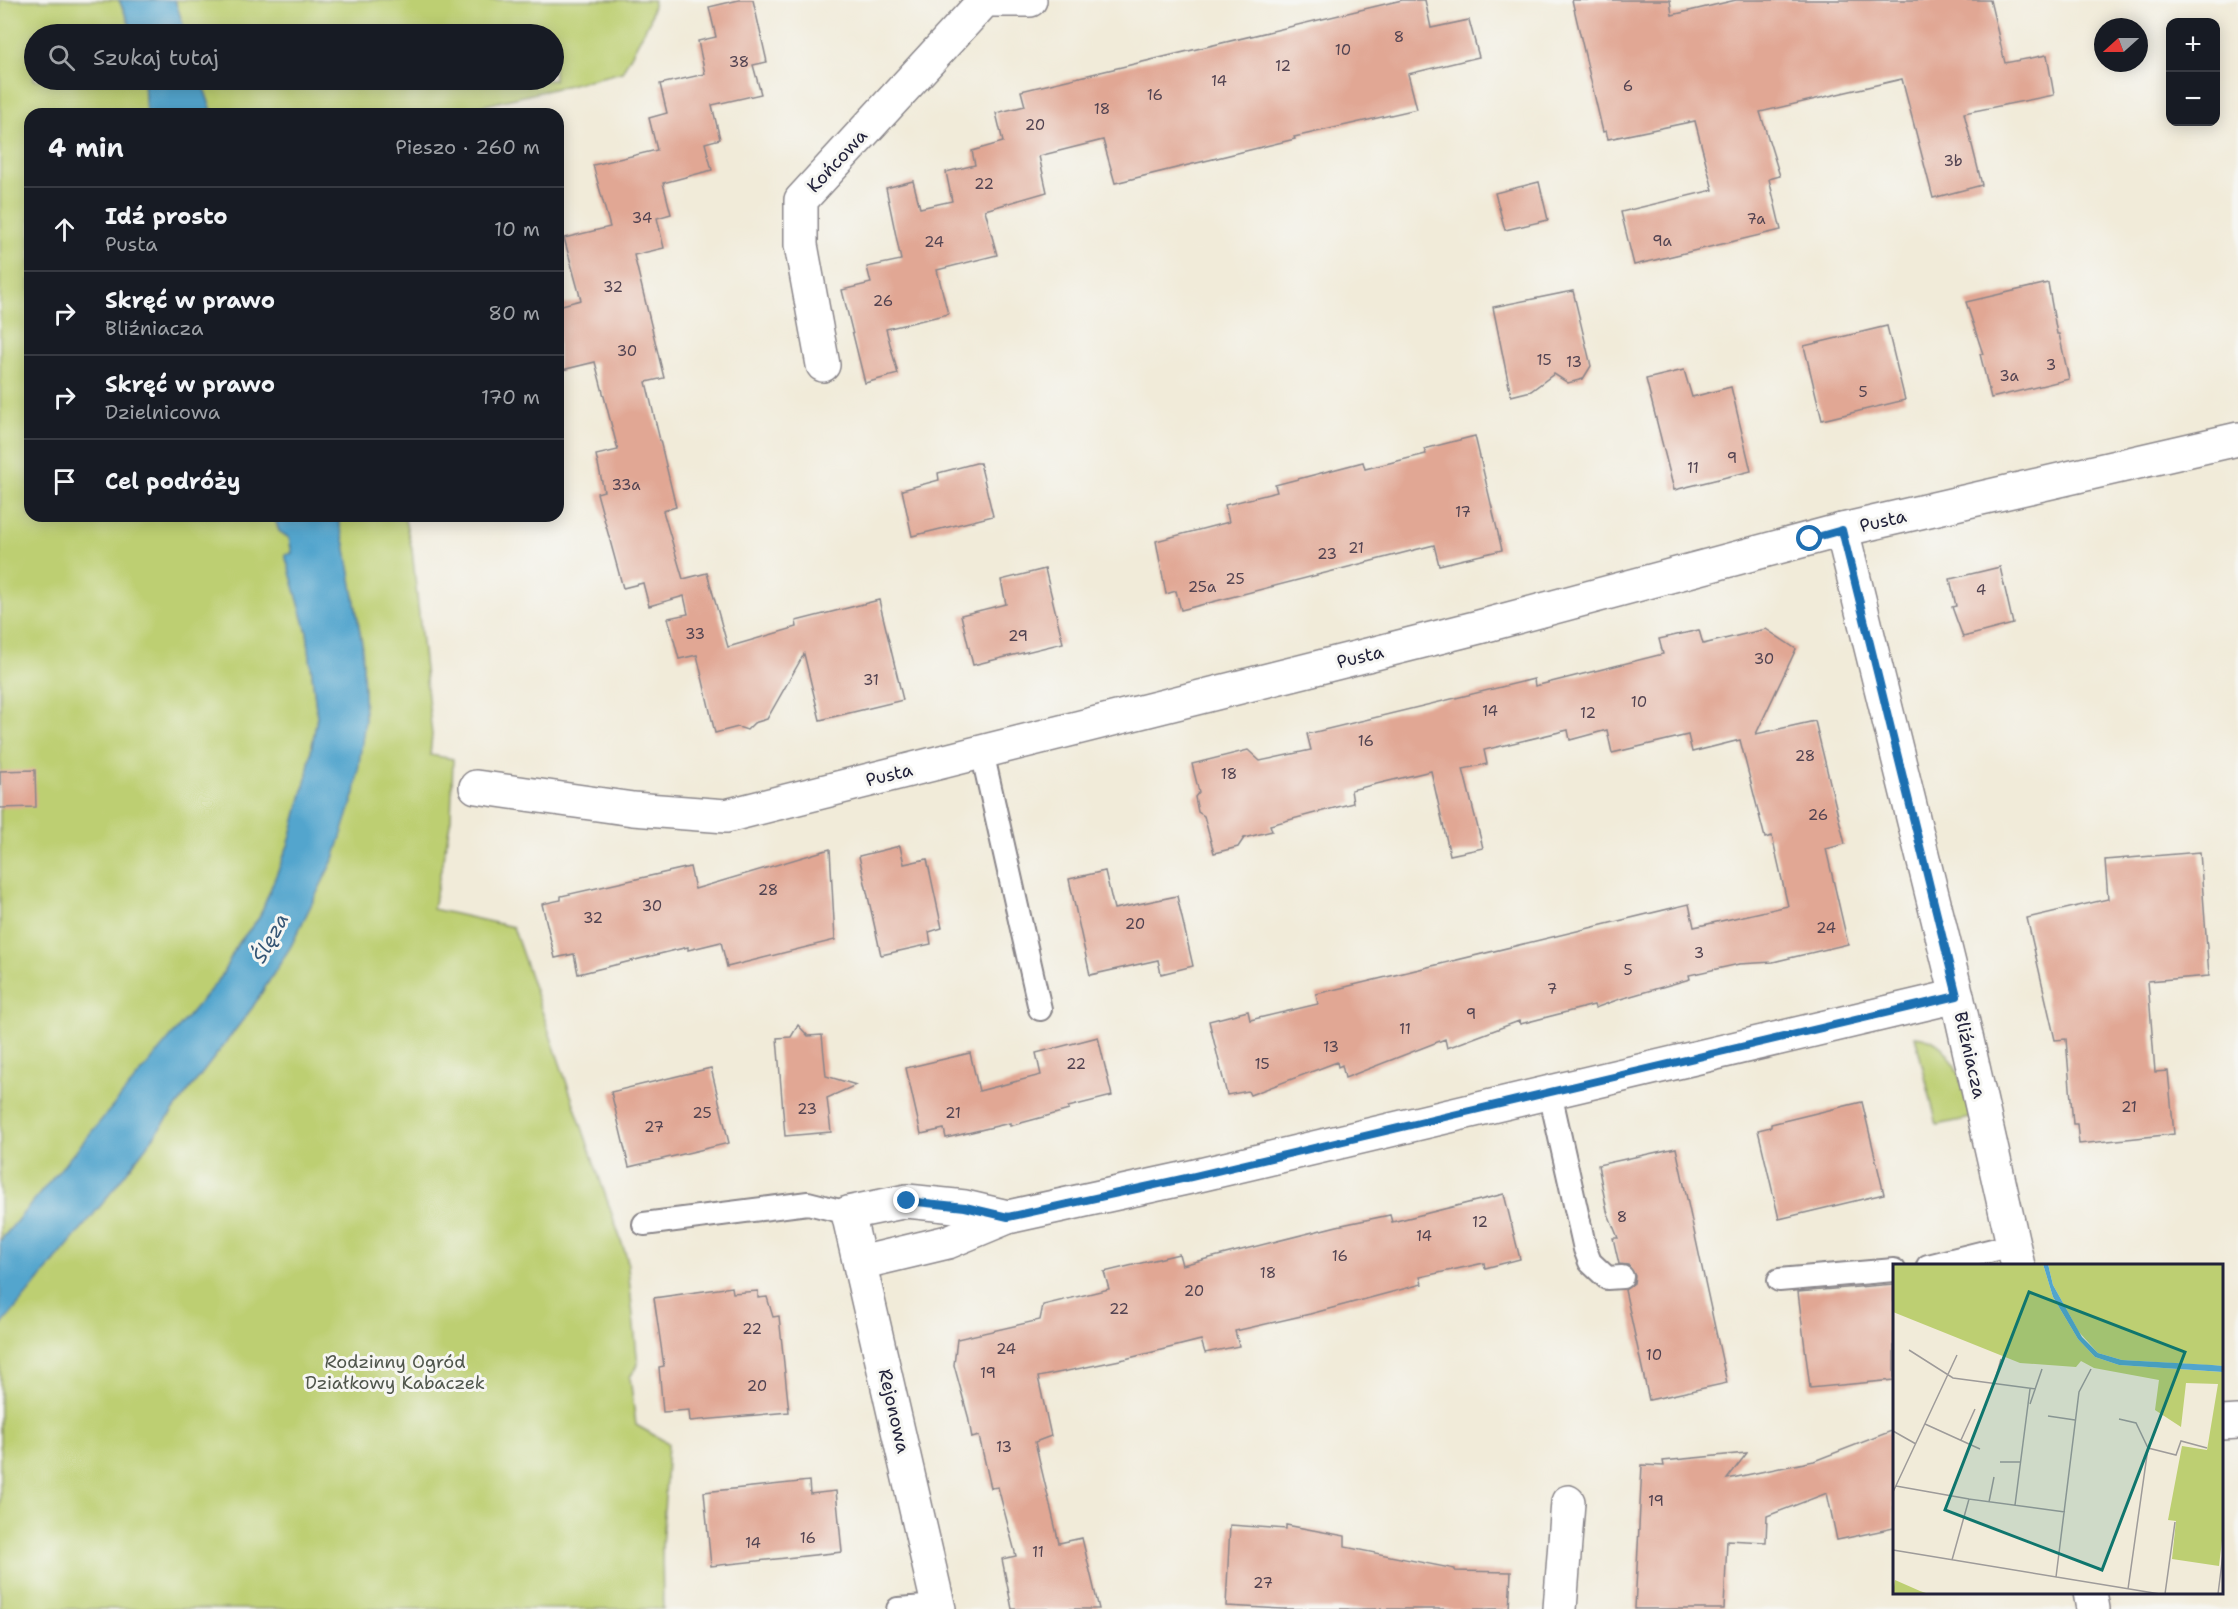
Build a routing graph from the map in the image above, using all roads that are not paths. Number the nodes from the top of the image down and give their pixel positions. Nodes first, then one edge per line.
1 (985, 0) edge
2 (1030, 0) edge
3 (823, 364) dead end
4 (2238, 439) edge
5 (1842, 530) junction
6 (982, 752) junction
7 (477, 787) dead end
8 (1957, 996) junction
9 (1040, 1009) dead end
10 (1550, 1092) junction
11 (848, 1213) junction
12 (1008, 1217) junction
13 (644, 1224) dead end
14 (2016, 1255) edge
15 (860, 1263) junction
16 (1944, 1264) edge
17 (1893, 1270) edge
18 (1622, 1277) dead end
19 (1779, 1280) dead end
20 (2238, 1422) edge
21 (2223, 1423) edge
22 (1568, 1502) dead end
23 (2090, 1594) edge
24 (939, 1607) edge
25 (898, 1609) edge
26 (1560, 1609) edge
27 (2093, 1609) edge

1 - 2 street, Końcowa
1 - 3 street, Końcowa
4 - 5 street, Pusta
5 - 6 street, Pusta
5 - 8 street, Bliźniacza
6 - 7 street, Pusta
6 - 9 lane
8 - 10 street
8 - 14 street, Bliźniacza
10 - 12 street
10 - 18 lane
11 - 12 street
11 - 13 lane
11 - 15 street, Rejonowa
12 - 15 street
14 - 16 lane
15 - 24 street, Rejonowa
17 - 19 lane
20 - 21 street
22 - 26 street
23 - 27 street
24 - 25 lane

